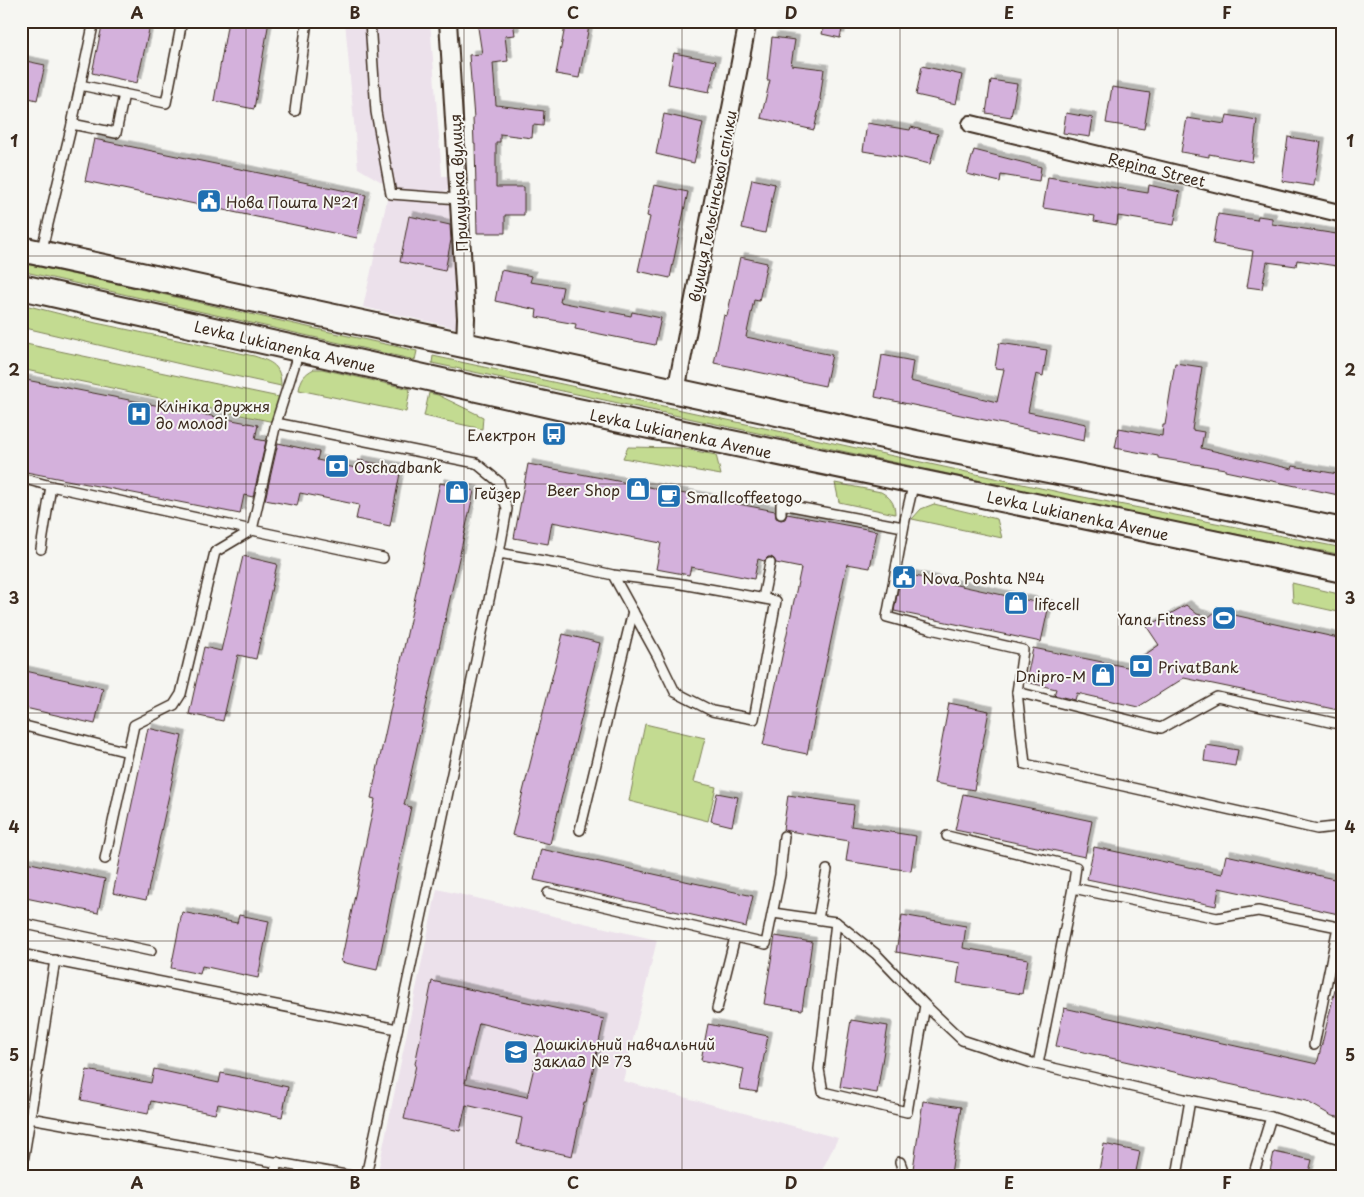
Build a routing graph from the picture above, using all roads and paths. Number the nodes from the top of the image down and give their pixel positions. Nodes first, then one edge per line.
1 (94, 21) edge
2 (182, 21) edge
3 (307, 21) edge
4 (370, 21) edge
5 (448, 21) edge
6 (748, 21) edge
7 (80, 85) junction
8 (124, 94) junction
9 (295, 111) dead end
10 (72, 124) junction
11 (971, 124) dead end
12 (459, 199) junction
13 (1343, 214) edge
14 (31, 251) edge
15 (21, 287) edge
16 (465, 346) junction
17 (300, 349) junction
18 (676, 391) junction
19 (276, 424) junction
20 (21, 478) edge
21 (914, 482) junction
22 (51, 486) junction
23 (781, 514) dead end
24 (903, 527) junction
25 (252, 530) junction
26 (1343, 531) edge
27 (41, 549) dead end
28 (499, 553) junction
29 (383, 558) dead end
30 (770, 563) dead end
31 (1343, 570) edge
32 (613, 575) junction
33 (763, 598) junction
34 (633, 611) junction
35 (1017, 692) junction
36 (21, 725) edge
37 (1343, 725) edge
38 (128, 752) junction
39 (1343, 826) edge
40 (580, 830) dead end
41 (784, 836) dead end
42 (947, 836) dead end
43 (106, 860) dead end
44 (827, 870) dead end
45 (1073, 888) junction
46 (548, 893) dead end
47 (773, 913) junction
48 (818, 919) junction
49 (836, 922) junction
50 (21, 923) edge
51 (734, 936) junction
52 (151, 951) dead end
53 (21, 954) edge
54 (55, 960) junction
55 (926, 1005) junction
56 (717, 1009) dead end
57 (397, 1029) junction
58 (1314, 1045) dead end
59 (1038, 1064) junction
60 (1190, 1100) junction
61 (1271, 1117) junction
62 (30, 1118) junction
63 (1343, 1140) edge
64 (277, 1162) junction
65 (900, 1162) dead end
66 (21, 1174) edge
67 (274, 1176) edge
68 (351, 1176) edge
69 (366, 1176) edge
70 (905, 1176) edge
71 (1176, 1176) edge
72 (1253, 1176) edge

1 - 7 lane
2 - 8 lane
3 - 9 lane
4 - 12 lane
5 - 12 street, Прилуцька вулиця
6 - 18 street, вулиця Гельсінської спілки
7 - 8 lane
7 - 10 lane
8 - 10 lane
10 - 14 lane
11 - 13 street, Repina Street
12 - 16 street, Прилуцька вулиця
14 - 16 main road
15 - 17 main road, Levka Lukianenka Avenue
16 - 18 main road
17 - 19 lane
17 - 21 main road, Levka Lukianenka Avenue
18 - 26 main road
19 - 25 lane
19 - 28 lane
20 - 22 lane
21 - 24 lane
21 - 31 main road, Levka Lukianenka Avenue
22 - 25 lane
22 - 27 lane
23 - 24 lane
24 - 35 lane
25 - 29 lane
25 - 38 lane
28 - 32 lane
28 - 57 lane
30 - 33 lane
32 - 33 lane
32 - 34 lane
33 - 34 lane
34 - 40 lane
35 - 37 lane
35 - 39 lane
36 - 38 lane
38 - 43 lane
41 - 47 lane
42 - 45 lane
44 - 48 lane
45 - 58 lane
45 - 59 lane
46 - 51 lane
47 - 48 lane
47 - 51 lane
48 - 49 lane
49 - 55 lane
49 - 55 lane
50 - 52 lane
51 - 56 lane
53 - 54 lane
54 - 57 lane
54 - 62 lane
55 - 59 lane
57 - 69 lane
59 - 60 lane
60 - 61 lane
60 - 71 lane
61 - 63 lane
61 - 72 lane
62 - 64 lane
62 - 66 lane
64 - 67 lane
64 - 68 lane
65 - 70 lane

